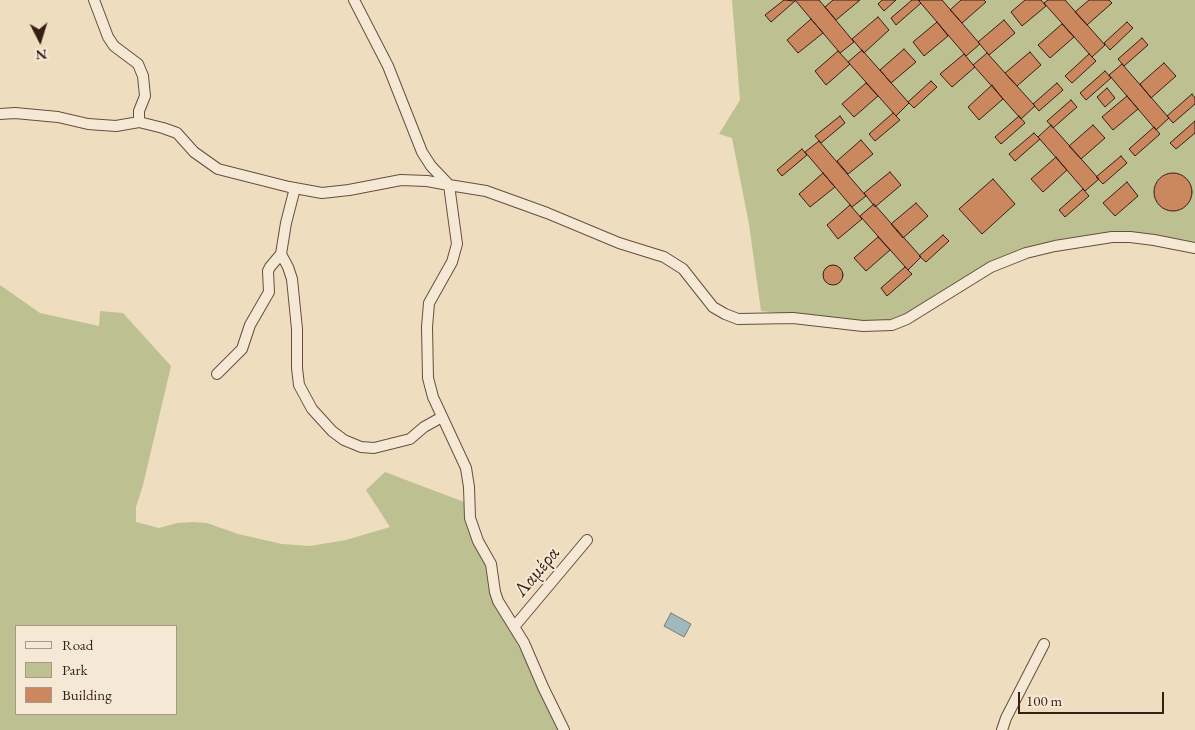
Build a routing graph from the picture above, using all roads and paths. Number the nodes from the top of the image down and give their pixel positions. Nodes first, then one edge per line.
1 (94, 0) edge
2 (354, 0) edge
3 (0, 114) edge
4 (138, 122) junction
5 (449, 185) junction
6 (295, 188) junction
7 (1195, 248) edge
8 (281, 254) junction
9 (217, 374) dead end
10 (442, 417) junction
11 (587, 540) dead end
12 (514, 627) junction
13 (1044, 644) dead end
14 (564, 730) edge
15 (1002, 730) edge

1 - 4 street
2 - 5 street
3 - 4 street
4 - 6 street
5 - 6 street
5 - 7 street
5 - 10 street
6 - 8 street
8 - 9 street
8 - 10 street
10 - 12 street
11 - 12 street, Λαμέρα
12 - 14 street
13 - 15 street

